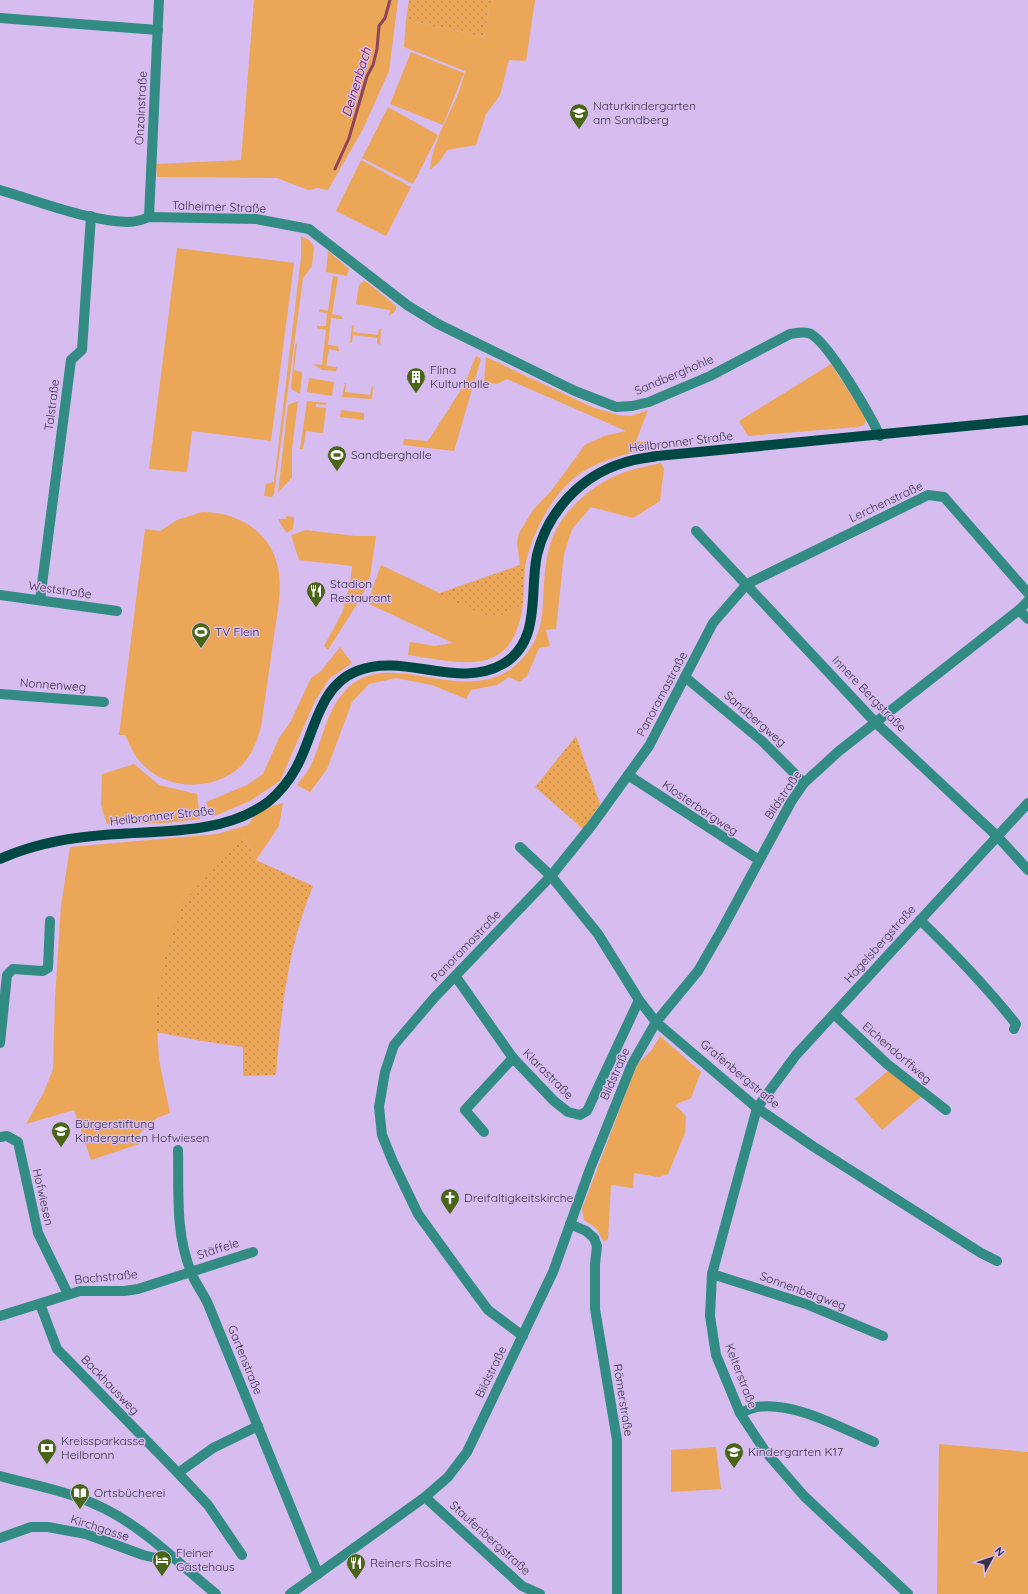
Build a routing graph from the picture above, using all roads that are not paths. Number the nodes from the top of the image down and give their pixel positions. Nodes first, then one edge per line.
1 (160, 0) edge
2 (0, 18) edge
3 (158, 30) junction
4 (0, 190) edge
5 (91, 216) junction
6 (149, 217) junction
7 (414, 309) joint
8 (1028, 420) edge
9 (880, 436) junction
10 (696, 531) dead end
11 (747, 584) junction
12 (1028, 593) edge
13 (0, 595) edge
14 (40, 600) junction
15 (1028, 601) edge
16 (1020, 610) junction
17 (117, 611) dead end
18 (1028, 619) edge
19 (686, 677) junction
20 (0, 694) edge
21 (104, 702) dead end
22 (875, 722) junction
23 (628, 775) junction
24 (804, 783) junction
25 (1028, 803) edge
26 (998, 837) junction
27 (520, 847) dead end
28 (0, 859) edge
29 (759, 860) junction
30 (1028, 870) edge
31 (551, 876) junction
32 (920, 920) junction
33 (50, 921) dead end
34 (456, 977) junction
35 (639, 1000) junction
36 (834, 1014) junction
37 (656, 1022) junction
38 (1014, 1028) dead end
39 (0, 1043) edge
40 (514, 1058) junction
41 (757, 1108) junction
42 (946, 1110) dead end
43 (484, 1132) dead end
44 (0, 1136) edge
45 (178, 1150) dead end
46 (570, 1224) junction
47 (253, 1252) dead end
48 (997, 1261) dead end
49 (191, 1272) junction
50 (712, 1274) junction
51 (68, 1294) junction
52 (40, 1304) junction
53 (0, 1316) edge
54 (523, 1336) junction
55 (883, 1336) dead end
56 (740, 1414) junction
57 (258, 1426) junction
58 (874, 1442) dead end
59 (178, 1473) junction
60 (0, 1476) edge
61 (425, 1497) junction
62 (0, 1538) edge
63 (167, 1553) junction
64 (242, 1556) dead end
65 (318, 1574) junction
66 (216, 1594) edge
67 (290, 1594) edge
68 (540, 1594) edge
69 (617, 1594) edge
70 (908, 1594) edge

1 - 3 street, Onzainstraße
2 - 3 street
3 - 6 street, Onzainstraße
4 - 5 street, Talheimer Straße
5 - 6 street, Talheimer Straße
5 - 14 street, Talstraße
6 - 7 street, Talheimer Straße
7 - 9 street, Sandberghohle
8 - 9 main road, Heilbronner Straße
9 - 28 main road, Heilbronner Straße
10 - 11 street, Innere Bergstraße
11 - 12 street, Lerchenstraße
11 - 19 street, Panoramastraße
11 - 22 street, Innere Bergstraße
13 - 14 street, Weststraße
14 - 17 street, Weststraße
15 - 16 street, Bildstraße
16 - 18 street
16 - 22 street, Bildstraße
19 - 23 street, Panoramastraße
19 - 24 street, Sandbergweg
20 - 21 street, Nonnenweg
22 - 24 street, Bildstraße
22 - 26 street, Innere Bergstraße
23 - 29 street, Klosterbergweg
23 - 31 street, Panoramastraße
24 - 29 street, Bildstraße
25 - 26 street, Hagelsbergstraße
26 - 30 street, Innere Bergstraße
26 - 32 street, Hagelsbergstraße
27 - 31 street, Grafenbergstraße
29 - 37 street, Bildstraße
31 - 34 street, Panoramastraße
31 - 35 street, Grafenbergstraße
32 - 36 street, Hagelsbergstraße
32 - 38 street
33 - 39 street
34 - 40 street, Klarastraße
34 - 54 street, Panoramastraße
35 - 37 street, Grafenbergstraße
35 - 40 street, Klarastraße
36 - 41 street, Hagelsbergstraße
36 - 42 street, Eichendorffweg
37 - 41 street, Grafenbergstraße
37 - 46 street, Bildstraße
40 - 43 street
41 - 48 street, Grafenbergstraße
41 - 50 street, Kelterstraße
44 - 51 street, Hofwiesen
45 - 49 street, Gartenstraße
46 - 54 street, Bildstraße
46 - 69 street, Römerstraße
47 - 49 street, Stäffele
49 - 51 street, Bachstraße
49 - 57 street, Gartenstraße
50 - 55 street, Sonnenbergweg
50 - 56 street, Kelterstraße
51 - 52 street, Bachstraße
52 - 53 street, Bachstraße
52 - 59 street, Backhausweg
54 - 61 street, Bildstraße
56 - 58 street
56 - 70 street, Kelterstraße
57 - 59 street
57 - 65 street, Gartenstraße
59 - 64 street, Backhausweg
60 - 63 street
61 - 65 street, Bildstraße
61 - 68 street, Staufenbergstraße
62 - 63 street, Kirchgasse
63 - 66 street
65 - 67 street, Bildstraße

